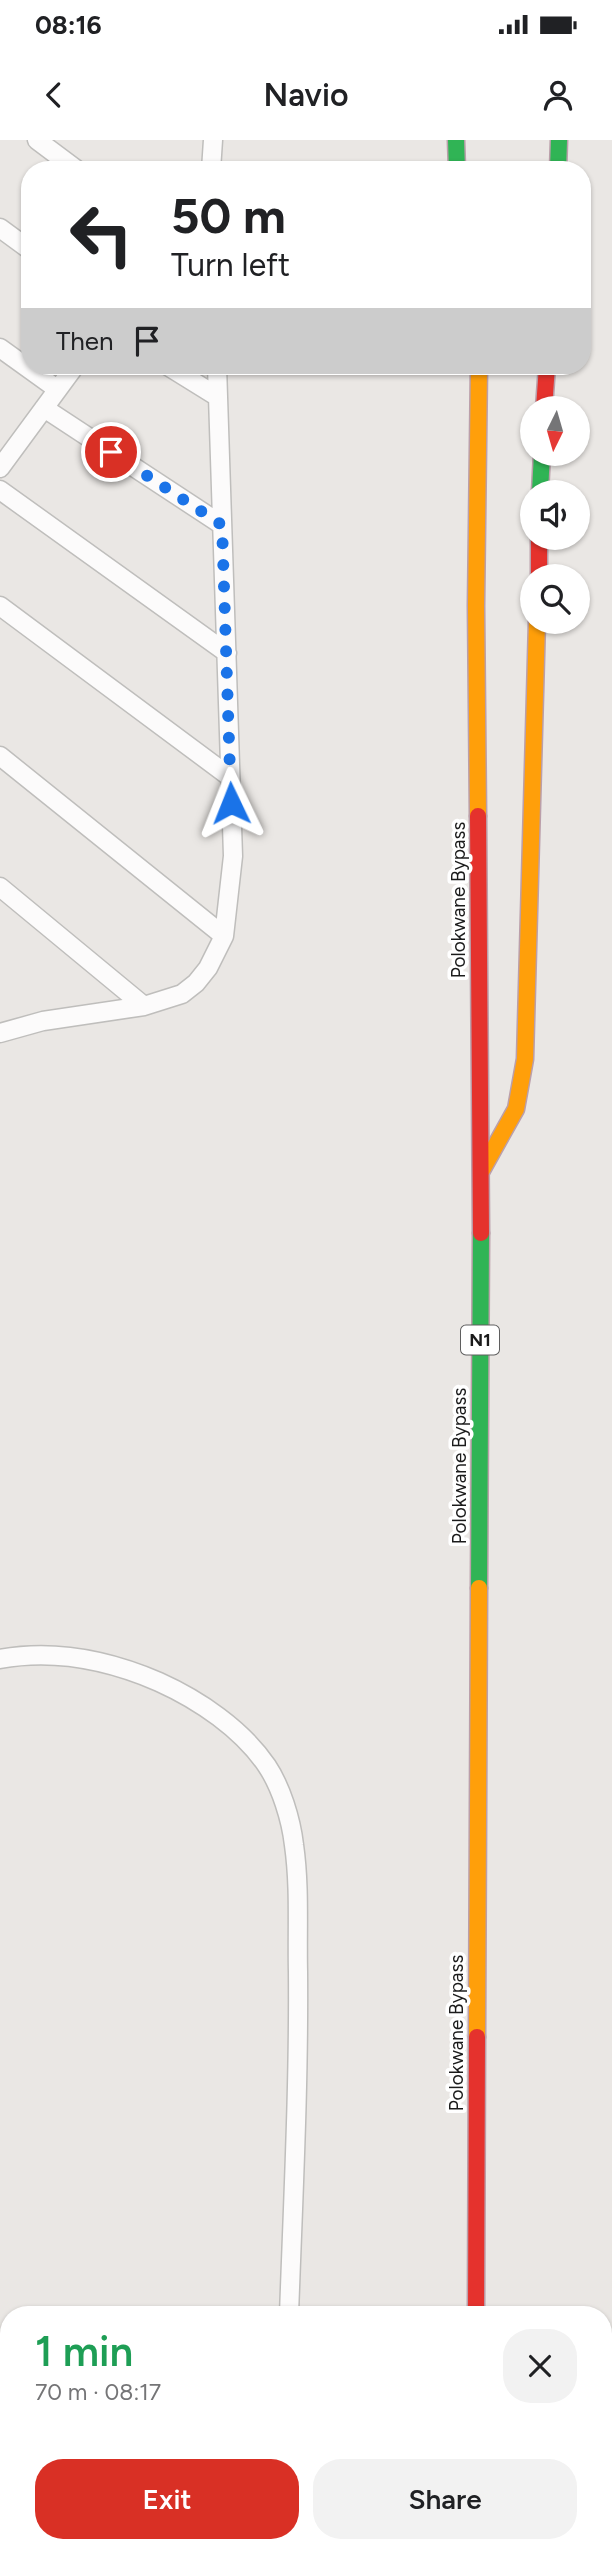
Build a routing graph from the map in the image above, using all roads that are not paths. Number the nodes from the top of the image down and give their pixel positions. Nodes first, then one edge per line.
1 (37, 140) edge
2 (212, 140) edge
3 (456, 140) edge
4 (559, 140) edge
5 (65, 161) edge
6 (211, 161) edge
7 (457, 161) edge
8 (558, 161) edge
9 (0, 228) edge
10 (21, 243) edge
11 (0, 348) edge
12 (21, 363) edge
13 (38, 375) edge
14 (68, 375) edge
15 (183, 375) edge
16 (217, 375) edge
17 (463, 375) edge
18 (479, 375) edge
19 (546, 375) edge
20 (57, 389) junction
21 (545, 396) edge
22 (218, 397) junction
23 (44, 408) junction
24 (0, 468) edge
25 (0, 489) edge
26 (222, 525) junction
27 (0, 606) edge
28 (477, 606) junction
29 (537, 634) edge
30 (227, 653) junction
31 (0, 756) edge
32 (230, 777) junction
33 (0, 887) edge
34 (224, 936) junction
35 (144, 1006) junction
36 (3, 1028) edge
37 (481, 1172) junction
38 (0, 1659) edge
39 (289, 2306) edge
40 (476, 2306) edge

1 - 5 lane
2 - 6 lane
3 - 7 highway
4 - 8 highway
9 - 10 lane
11 - 12 lane
13 - 20 lane
14 - 20 lane
15 - 22 lane
16 - 22 lane
17 - 28 highway
18 - 28 highway, Polokwane Bypass / N1
19 - 21 highway
20 - 23 lane
22 - 26 lane
23 - 24 lane
23 - 26 lane
25 - 30 lane
26 - 30 lane
27 - 32 lane
28 - 37 highway, Polokwane Bypass / N1
29 - 37 highway
30 - 32 lane
31 - 34 lane
32 - 34 lane
33 - 35 lane
34 - 35 lane
35 - 36 lane
37 - 40 highway, Polokwane Bypass / N1
38 - 39 lane

